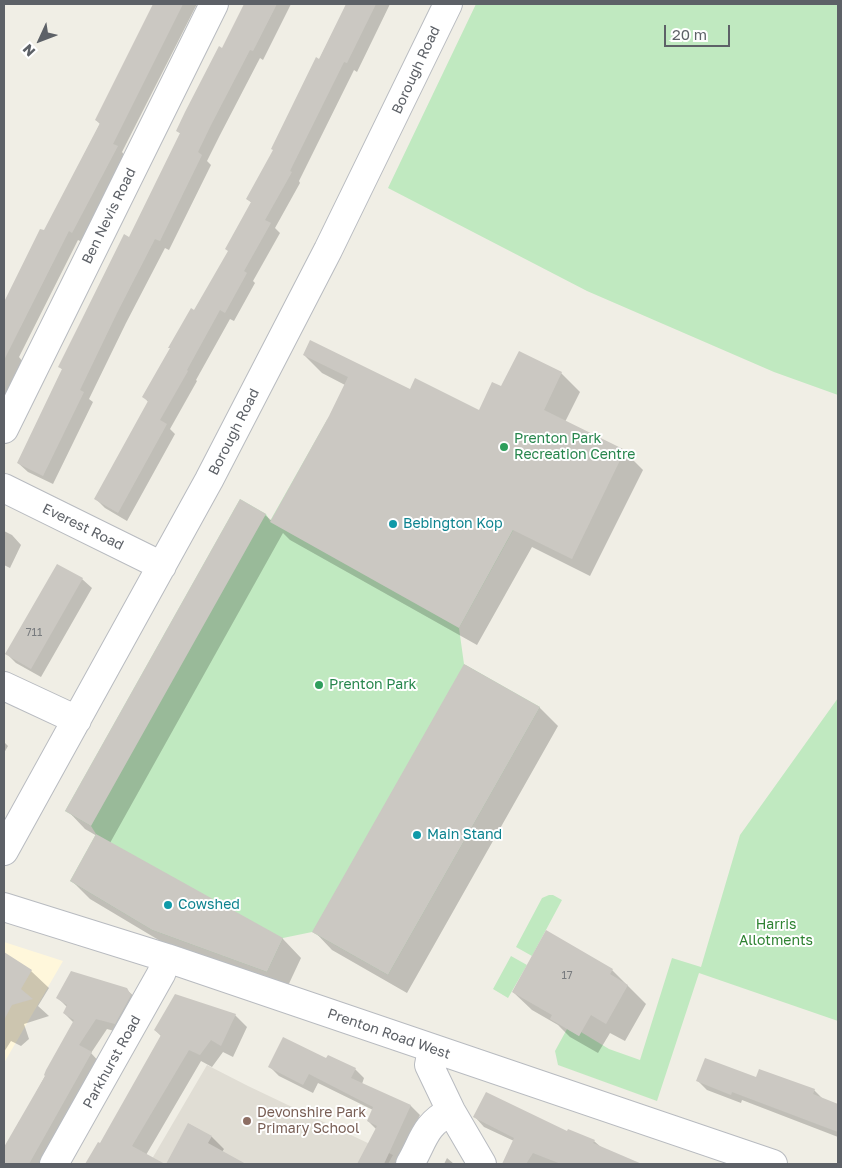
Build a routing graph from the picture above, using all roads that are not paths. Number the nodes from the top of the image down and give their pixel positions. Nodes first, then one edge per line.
1 (214, 4) edge
2 (448, 4) edge
3 (4, 429) edge
4 (4, 488) edge
5 (162, 566) junction
6 (4, 686) edge
7 (77, 720) junction
8 (4, 851) edge
9 (4, 907) edge
10 (167, 958) junction
11 (432, 1049) junction
12 (451, 1111) junction
13 (54, 1164) edge
14 (410, 1164) edge
15 (482, 1164) edge
16 (773, 1164) edge

1 - 3 street, Ben Nevis Road
2 - 5 street, Borough Road
4 - 5 street, Everest Road
5 - 7 street, Borough Road
6 - 7 street
7 - 8 street, Borough Road
9 - 10 street, Prenton Road West
10 - 11 street, Prenton Road West
10 - 13 street, Parkhurst Road
11 - 12 street
11 - 16 street, Prenton Road West
12 - 14 street
12 - 15 street

